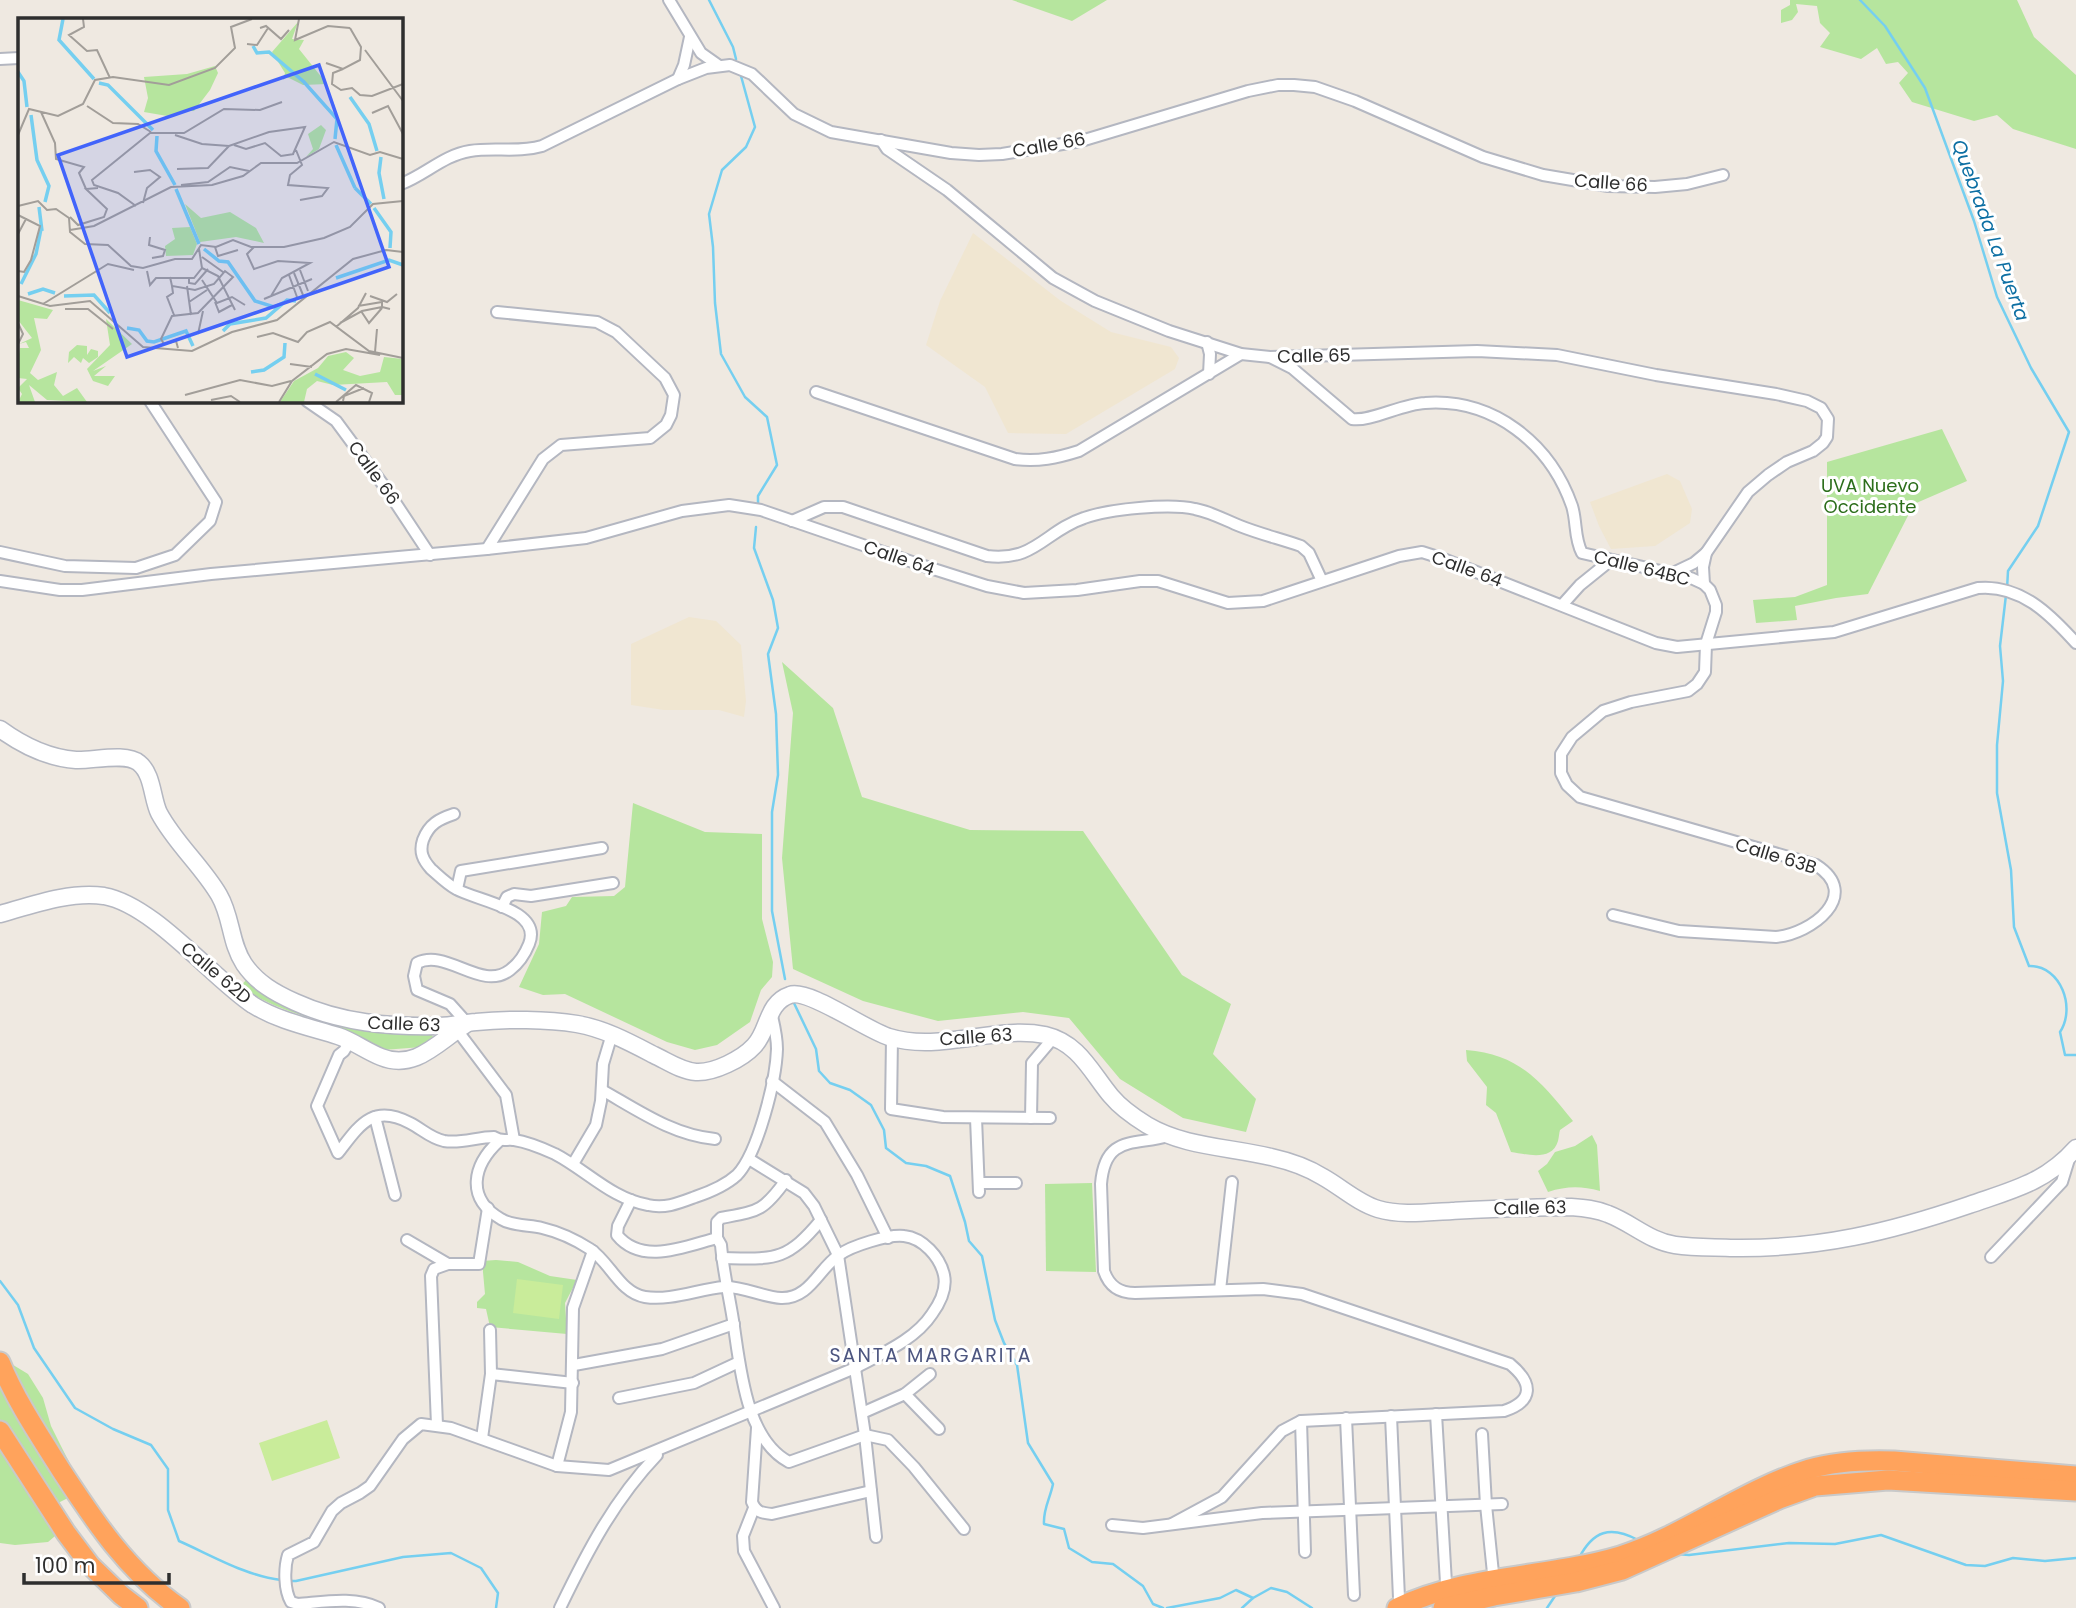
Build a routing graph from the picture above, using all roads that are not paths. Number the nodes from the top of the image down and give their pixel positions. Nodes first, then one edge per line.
1 (669, 0) edge
2 (690, 37) junction
3 (18, 58) edge
4 (0, 59) edge
5 (718, 65) junction
6 (678, 79) junction
7 (881, 140) junction
8 (1723, 174) dead end
9 (402, 184) edge
10 (497, 312) dead end
11 (1207, 342) junction
12 (1241, 354) junction
13 (1270, 357) junction
14 (1209, 374) junction
15 (816, 392) dead end
16 (151, 402) edge
17 (308, 402) edge
18 (792, 521) junction
19 (486, 550) junction
20 (0, 552) edge
21 (1706, 553) junction
22 (430, 555) junction
23 (1611, 560) junction
24 (1673, 573) junction
25 (0, 581) edge
26 (1322, 581) junction
27 (1704, 584) junction
28 (1563, 604) junction
29 (2076, 643) edge
30 (1706, 644) junction
31 (0, 729) edge
32 (454, 814) dead end
33 (602, 848) dead end
34 (613, 883) dead end
35 (457, 890) junction
36 (502, 907) junction
37 (0, 914) edge
38 (1613, 915) dead end
39 (771, 1012) junction
40 (462, 1026) junction
41 (612, 1034) junction
42 (1054, 1037) junction
43 (891, 1038) junction
44 (349, 1041) junction
45 (772, 1081) junction
46 (602, 1090) junction
47 (375, 1117) junction
48 (976, 1118) junction
49 (1031, 1118) junction
50 (1050, 1118) dead end
51 (1169, 1136) junction
52 (715, 1139) dead end
53 (514, 1140) junction
54 (499, 1141) junction
55 (2073, 1151) edge
56 (748, 1159) junction
57 (573, 1164) junction
58 (786, 1181) junction
59 (1233, 1182) dead end
60 (1016, 1183) dead end
61 (395, 1195) dead end
62 (631, 1200) junction
63 (488, 1208) junction
64 (821, 1220) junction
65 (717, 1238) junction
66 (888, 1238) junction
67 (407, 1240) dead end
68 (593, 1251) junction
69 (838, 1255) junction
70 (1991, 1257) dead end
71 (722, 1258) junction
72 (448, 1264) junction
73 (727, 1287) junction
74 (1220, 1290) junction
75 (734, 1324) junction
76 (490, 1330) dead end
77 (0, 1362) edge
78 (739, 1362) junction
79 (573, 1365) junction
80 (855, 1368) junction
81 (491, 1374) junction
82 (930, 1374) dead end
83 (573, 1383) junction
84 (905, 1394) junction
85 (619, 1398) dead end
86 (751, 1412) junction
87 (862, 1413) junction
88 (1436, 1414) junction
89 (1391, 1416) junction
90 (1346, 1418) junction
91 (1301, 1421) junction
92 (437, 1425) junction
93 (758, 1425) junction
94 (939, 1429) dead end
95 (0, 1432) edge
96 (1482, 1434) dead end
97 (865, 1435) junction
98 (482, 1438) junction
99 (661, 1451) junction
100 (557, 1466) junction
101 (2076, 1476) edge
102 (871, 1491) junction
103 (2076, 1491) edge
104 (1502, 1504) dead end
105 (1486, 1505) junction
106 (1441, 1507) junction
107 (754, 1508) junction
108 (1395, 1510) junction
109 (1349, 1511) junction
110 (1304, 1513) junction
111 (1172, 1524) junction
112 (1112, 1525) dead end
113 (964, 1529) dead end
114 (1690, 1532) junction
115 (876, 1537) dead end
116 (1305, 1552) dead end
117 (1493, 1573) dead end
118 (1446, 1583) dead end
119 (1354, 1595) dead end
120 (1398, 1603) edge
121 (138, 1608) edge
122 (180, 1608) edge
123 (379, 1608) edge
124 (560, 1608) edge
125 (774, 1608) edge
126 (1443, 1608) edge

1 - 2 street
2 - 5 street
2 - 6 street
3 - 4 street
5 - 6 street
5 - 7 street, Calle 66
6 - 9 street
7 - 8 street, Calle 66
7 - 11 street, Calle 65
10 - 19 street
11 - 12 street, Calle 65
11 - 14 street
12 - 13 street, Calle 65
12 - 14 street
13 - 21 street, Calle 65
13 - 23 street, Calle 64BC
14 - 15 street
16 - 20 street
17 - 22 street, Calle 66
18 - 19 street, Calle 64
18 - 26 street, Calle 64
18 - 26 street
19 - 22 street, Calle 64
21 - 24 street
21 - 27 street
22 - 25 street, Calle 64
23 - 24 street, Calle 64BC
23 - 28 street
24 - 27 street, Calle 64BC
26 - 28 street, Calle 64
27 - 30 street
28 - 30 street, Calle 64
29 - 30 street, Calle 64
30 - 38 street, Calle 63B
31 - 40 main road, Calle 63
32 - 35 street
33 - 35 street
34 - 36 street
35 - 36 street
36 - 40 street
37 - 44 main road, Calle 62D
39 - 41 main road, Calle 63
39 - 43 main road, Calle 63
39 - 45 street
40 - 41 main road, Calle 63
40 - 44 main road, Calle 62D
40 - 53 street
41 - 46 street
42 - 43 main road, Calle 63
42 - 49 street
42 - 51 main road, Calle 63
43 - 48 street
44 - 47 street
45 - 56 street
45 - 66 street
46 - 52 street
46 - 57 street
47 - 54 street
47 - 61 street
48 - 49 street
48 - 60 street
49 - 50 street
51 - 55 main road, Calle 63
51 - 74 street
53 - 54 street
53 - 57 street
54 - 63 street
55 - 70 street
56 - 58 street
56 - 62 street
57 - 62 street
58 - 64 street
58 - 65 street
59 - 74 street
62 - 65 street
63 - 68 street
63 - 72 street
64 - 69 street
64 - 71 street
65 - 71 street
66 - 69 street
66 - 80 street
67 - 72 street
68 - 73 street
68 - 79 street
69 - 73 street
69 - 80 street
71 - 73 street
72 - 92 street
73 - 75 street
74 - 88 street
75 - 78 street
75 - 79 street
76 - 81 street
77 - 122 highway
78 - 85 street
78 - 86 street
79 - 83 street
80 - 86 street
80 - 87 street
81 - 83 street
81 - 98 street
82 - 84 street
83 - 100 street
84 - 87 street
84 - 94 street
86 - 93 street
86 - 99 street
87 - 97 street
88 - 89 street
88 - 106 street
89 - 90 street
89 - 108 street
90 - 91 street
90 - 109 street
91 - 110 street
91 - 111 street
92 - 98 street
92 - 123 street
93 - 97 street
93 - 107 street
95 - 121 highway
96 - 105 street
97 - 102 street
97 - 113 street
98 - 100 street
99 - 100 street
99 - 124 street
101 - 114 highway
102 - 107 street
102 - 115 street
103 - 114 highway
104 - 105 street
105 - 106 street
105 - 117 street
106 - 108 street
106 - 118 street
107 - 125 street
108 - 109 street
108 - 120 street
109 - 110 street
109 - 119 street
110 - 111 street
110 - 116 street
111 - 112 street
114 - 120 highway
114 - 126 highway

